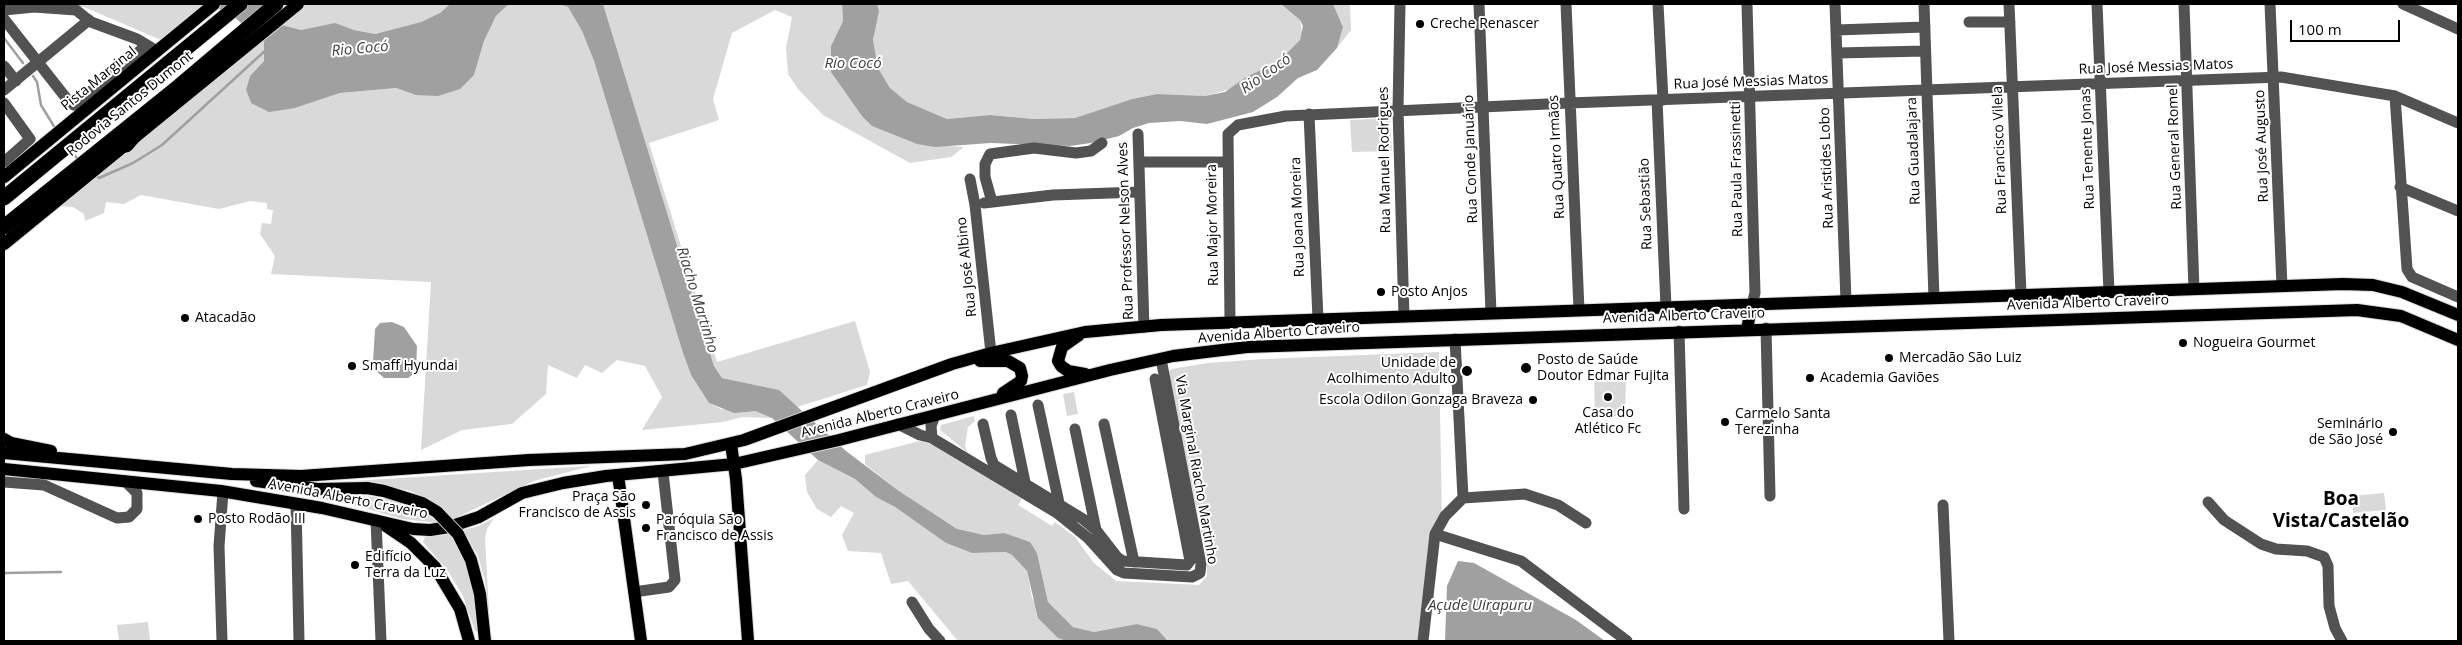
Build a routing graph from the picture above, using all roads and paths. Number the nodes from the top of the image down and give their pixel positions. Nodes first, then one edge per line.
1 (214, 4) edge
2 (240, 4) edge
3 (298, 4) edge
4 (1400, 4) edge
5 (1480, 4) edge
6 (1566, 4) edge
7 (1658, 4) edge
8 (1747, 4) edge
9 (1835, 4) edge
10 (1924, 4) edge
11 (2010, 4) edge
12 (2097, 4) edge
13 (2184, 4) edge
14 (2270, 4) edge
15 (2403, 4) edge
16 (279, 8) edge
17 (4, 10) edge
18 (4, 19) edge
19 (89, 20) junction
20 (1969, 22) dead end
21 (2010, 22) junction
22 (1925, 27) junction
23 (2458, 29) edge
24 (1836, 30) junction
25 (151, 48) junction
26 (1926, 51) junction
27 (225, 54) junction
28 (1837, 54) junction
29 (37, 63) junction
30 (4, 66) edge
31 (2274, 77) junction
32 (2188, 80) junction
33 (16, 81) junction
34 (2101, 84) junction
35 (178, 87) junction
36 (2013, 87) junction
37 (4, 90) edge
38 (1927, 91) junction
39 (1839, 94) junction
40 (2394, 96) junction
41 (1750, 97) junction
42 (1660, 100) junction
43 (4, 103) edge
44 (1569, 103) junction
45 (1484, 107) junction
46 (1398, 109) junction
47 (1309, 114) junction
48 (2458, 123) edge
49 (1232, 128) joint
50 (1138, 134) dead end
51 (1102, 143) dead end
52 (126, 145) junction
53 (107, 152) junction
54 (8, 160) edge
55 (1139, 162) junction
56 (1228, 162) junction
57 (4, 177) edge
58 (985, 177) junction
59 (71, 181) junction
60 (2400, 187) junction
61 (1139, 192) junction
62 (6, 195) edge
63 (992, 202) junction
64 (975, 205) junction
65 (2458, 211) edge
66 (4, 227) edge
67 (4, 244) edge
68 (2282, 286) junction
69 (2194, 289) junction
70 (2109, 292) junction
71 (2021, 294) junction
72 (2458, 297) edge
73 (1934, 298) junction
74 (1846, 301) junction
75 (1752, 304) junction
76 (1666, 307) junction
77 (1578, 310) junction
78 (1492, 313) junction
79 (2458, 315) edge
80 (1404, 316) junction
81 (1318, 318) junction
82 (1230, 322) junction
83 (1144, 327) junction
84 (1766, 328) junction
85 (1747, 329) junction
86 (1679, 331) junction
87 (1085, 332) junction
88 (1454, 339) junction
89 (2458, 340) edge
90 (991, 353) junction
91 (1161, 359) junction
92 (962, 361) junction
93 (1092, 374) junction
94 (1155, 379) dead end
95 (978, 404) junction
96 (1038, 404) dead end
97 (935, 415) junction
98 (1011, 415) dead end
99 (898, 424) junction
100 (983, 424) dead end
101 (1104, 424) dead end
102 (1075, 429) dead end
103 (932, 438) junction
104 (4, 439) edge
105 (731, 444) junction
106 (4, 453) edge
107 (80, 460) junction
108 (734, 464) junction
109 (4, 469) edge
110 (663, 472) junction
111 (232, 474) junction
112 (618, 475) junction
113 (125, 481) junction
114 (4, 482) edge
115 (1025, 482) junction
116 (223, 492) junction
117 (1037, 495) junction
118 (1770, 496) dead end
119 (1463, 498) junction
120 (2208, 502) dead end
121 (1059, 503) junction
122 (296, 504) junction
123 (1943, 505) dead end
124 (1684, 509) dead end
125 (376, 520) junction
126 (1586, 523) dead end
127 (1096, 530) junction
128 (1435, 534) junction
129 (1134, 562) junction
130 (634, 592) junction
131 (912, 602) dead end
132 (222, 641) edge
133 (299, 641) edge
134 (381, 641) edge
135 (469, 641) edge
136 (485, 641) edge
137 (641, 641) edge
138 (748, 641) edge
139 (940, 641) edge
140 (1423, 641) edge
141 (1627, 641) edge
142 (1949, 641) edge
143 (2342, 641) edge

1 - 25 main road, Pista Marginal
2 - 62 highway, Rodovia Santos Dumont
3 - 16 main road
4 - 46 street, Rua Manuel Rodrigues
5 - 45 street, Rua Conde Januário
6 - 44 street, Rua Quatro Irmãos
7 - 42 street, Rua Sebastião
8 - 41 street, Rua Paula Frassinetti
9 - 24 street, Rua Aristides Lobo
10 - 22 street, Rua Guadalajara
11 - 21 street, Rua Francisco Vilela
12 - 34 street, Rua Tenente Jonas
13 - 32 street, Rua General Romel
14 - 31 street, Rua José Augusto
15 - 23 street
16 - 27 highway, Rodovia Santos Dumont
17 - 19 street
18 - 29 street
19 - 25 street
19 - 29 street
20 - 21 street
21 - 36 street, Rua Francisco Vilela
22 - 24 street
22 - 26 street, Rua Guadalajara
24 - 28 street, Rua Aristides Lobo
25 - 29 street
25 - 54 main road, Pista Marginal
26 - 28 street
26 - 38 street, Rua Guadalajara
27 - 35 highway, Rodovia Santos Dumont
27 - 52 main road
28 - 39 street, Rua Aristides Lobo
29 - 33 street
30 - 33 street
31 - 32 street, Rua José Messias Matos
31 - 40 street, Rua José Messias Matos
31 - 68 street, Rua José Augusto
32 - 34 street, Rua José Messias Matos
32 - 69 street, Rua General Romel
33 - 37 street
34 - 36 street, Rua José Messias Matos
34 - 70 street, Rua Tenente Jonas
35 - 52 highway
35 - 53 highway, Rodovia Santos Dumont
36 - 38 street, Rua José Messias Matos
36 - 71 street, Rua Francisco Vilela
38 - 39 street, Rua José Messias Matos
38 - 73 street, Rua Guadalajara
39 - 41 street, Rua José Messias Matos
39 - 74 street, Rua Aristides Lobo
40 - 48 street, Rua José Messias Matos
40 - 60 street
41 - 42 street, Rua José Messias Matos
41 - 75 street, Rua Paula Frassinetti
42 - 44 street, Rua José Messias Matos
42 - 76 street, Rua Sebastião
43 - 54 street
44 - 45 street, Rua José Messias Matos
44 - 77 street, Rua Quatro Irmãos
45 - 46 street, Rua José Messias Matos
45 - 78 street, Rua Conde Januário
46 - 47 street, Rua José Messias Matos
46 - 80 street, Rua Manuel Rodrigues
47 - 49 street, Rua José Messias Matos
47 - 81 street, Rua Joana Moreira
49 - 56 street, Rua Major Moreira
50 - 55 street, Rua Professor Nelson Alves
51 - 58 street
52 - 53 main road
53 - 59 highway, Rodovia Santos Dumont
54 - 57 main road, Pista Marginal
55 - 56 street
55 - 61 street, Rua Professor Nelson Alves
56 - 82 street, Rua Major Moreira
58 - 63 street
58 - 64 street, Rua José Albino
59 - 66 highway, Rodovia Santos Dumont
59 - 67 main road
60 - 65 street
60 - 72 street
61 - 63 street
61 - 83 street, Rua Professor Nelson Alves
63 - 64 street
64 - 90 street, Rua José Albino
68 - 69 main road, Avenida Alberto Craveiro
68 - 79 main road, Avenida Alberto Craveiro
69 - 70 main road, Avenida Alberto Craveiro
70 - 71 main road, Avenida Alberto Craveiro
71 - 73 main road, Avenida Alberto Craveiro
73 - 74 main road, Avenida Alberto Craveiro
74 - 75 main road, Avenida Alberto Craveiro
75 - 76 main road, Avenida Alberto Craveiro
75 - 85 main road
76 - 77 main road, Avenida Alberto Craveiro
77 - 78 main road, Avenida Alberto Craveiro
78 - 80 main road, Avenida Alberto Craveiro
80 - 81 main road, Avenida Alberto Craveiro
81 - 82 main road, Avenida Alberto Craveiro
82 - 83 main road, Avenida Alberto Craveiro
83 - 87 main road, Avenida Alberto Craveiro
84 - 85 main road, Avenida Alberto Craveiro
84 - 89 main road, Avenida Alberto Craveiro
84 - 118 street
85 - 86 main road, Avenida Alberto Craveiro
86 - 88 main road, Avenida Alberto Craveiro
86 - 124 street
87 - 90 main road, Avenida Alberto Craveiro
87 - 93 main road
88 - 91 main road, Avenida Alberto Craveiro
88 - 119 street
90 - 92 main road, Avenida Alberto Craveiro
91 - 93 main road, Avenida Alberto Craveiro
91 - 117 street, Via Marginal Riacho Martinho
92 - 95 main road
92 - 105 main road, Avenida Alberto Craveiro
93 - 95 main road, Avenida Alberto Craveiro
94 - 129 street
95 - 97 main road, Avenida Alberto Craveiro
96 - 121 street
97 - 99 main road, Avenida Alberto Craveiro
97 - 103 street
98 - 115 street
99 - 103 street, Via Marginal Riacho Martinho
99 - 108 main road, Avenida Alberto Craveiro
100 - 115 street
101 - 129 street
102 - 127 street
103 - 117 street, Via Marginal Riacho Martinho
104 - 107 main road
105 - 108 main road
105 - 111 main road, Avenida Alberto Craveiro
106 - 107 main road, Avenida Alberto Craveiro
107 - 111 main road, Avenida Alberto Craveiro
108 - 110 main road, Avenida Alberto Craveiro
108 - 138 main road
109 - 113 main road, Avenida Alberto Craveiro
110 - 112 main road, Avenida Alberto Craveiro
110 - 130 street
111 - 136 main road, bridge
112 - 125 main road, Avenida Alberto Craveiro
112 - 130 main road
113 - 114 street
113 - 116 main road, Avenida Alberto Craveiro
115 - 117 street
116 - 122 main road, Avenida Alberto Craveiro
116 - 132 street
117 - 121 street
119 - 126 street
119 - 128 street
120 - 143 street
121 - 127 street
122 - 125 main road, Avenida Alberto Craveiro
122 - 133 street
123 - 142 street
125 - 134 street
125 - 135 main road
127 - 129 street
128 - 140 street
128 - 141 street
130 - 137 main road
131 - 139 street

